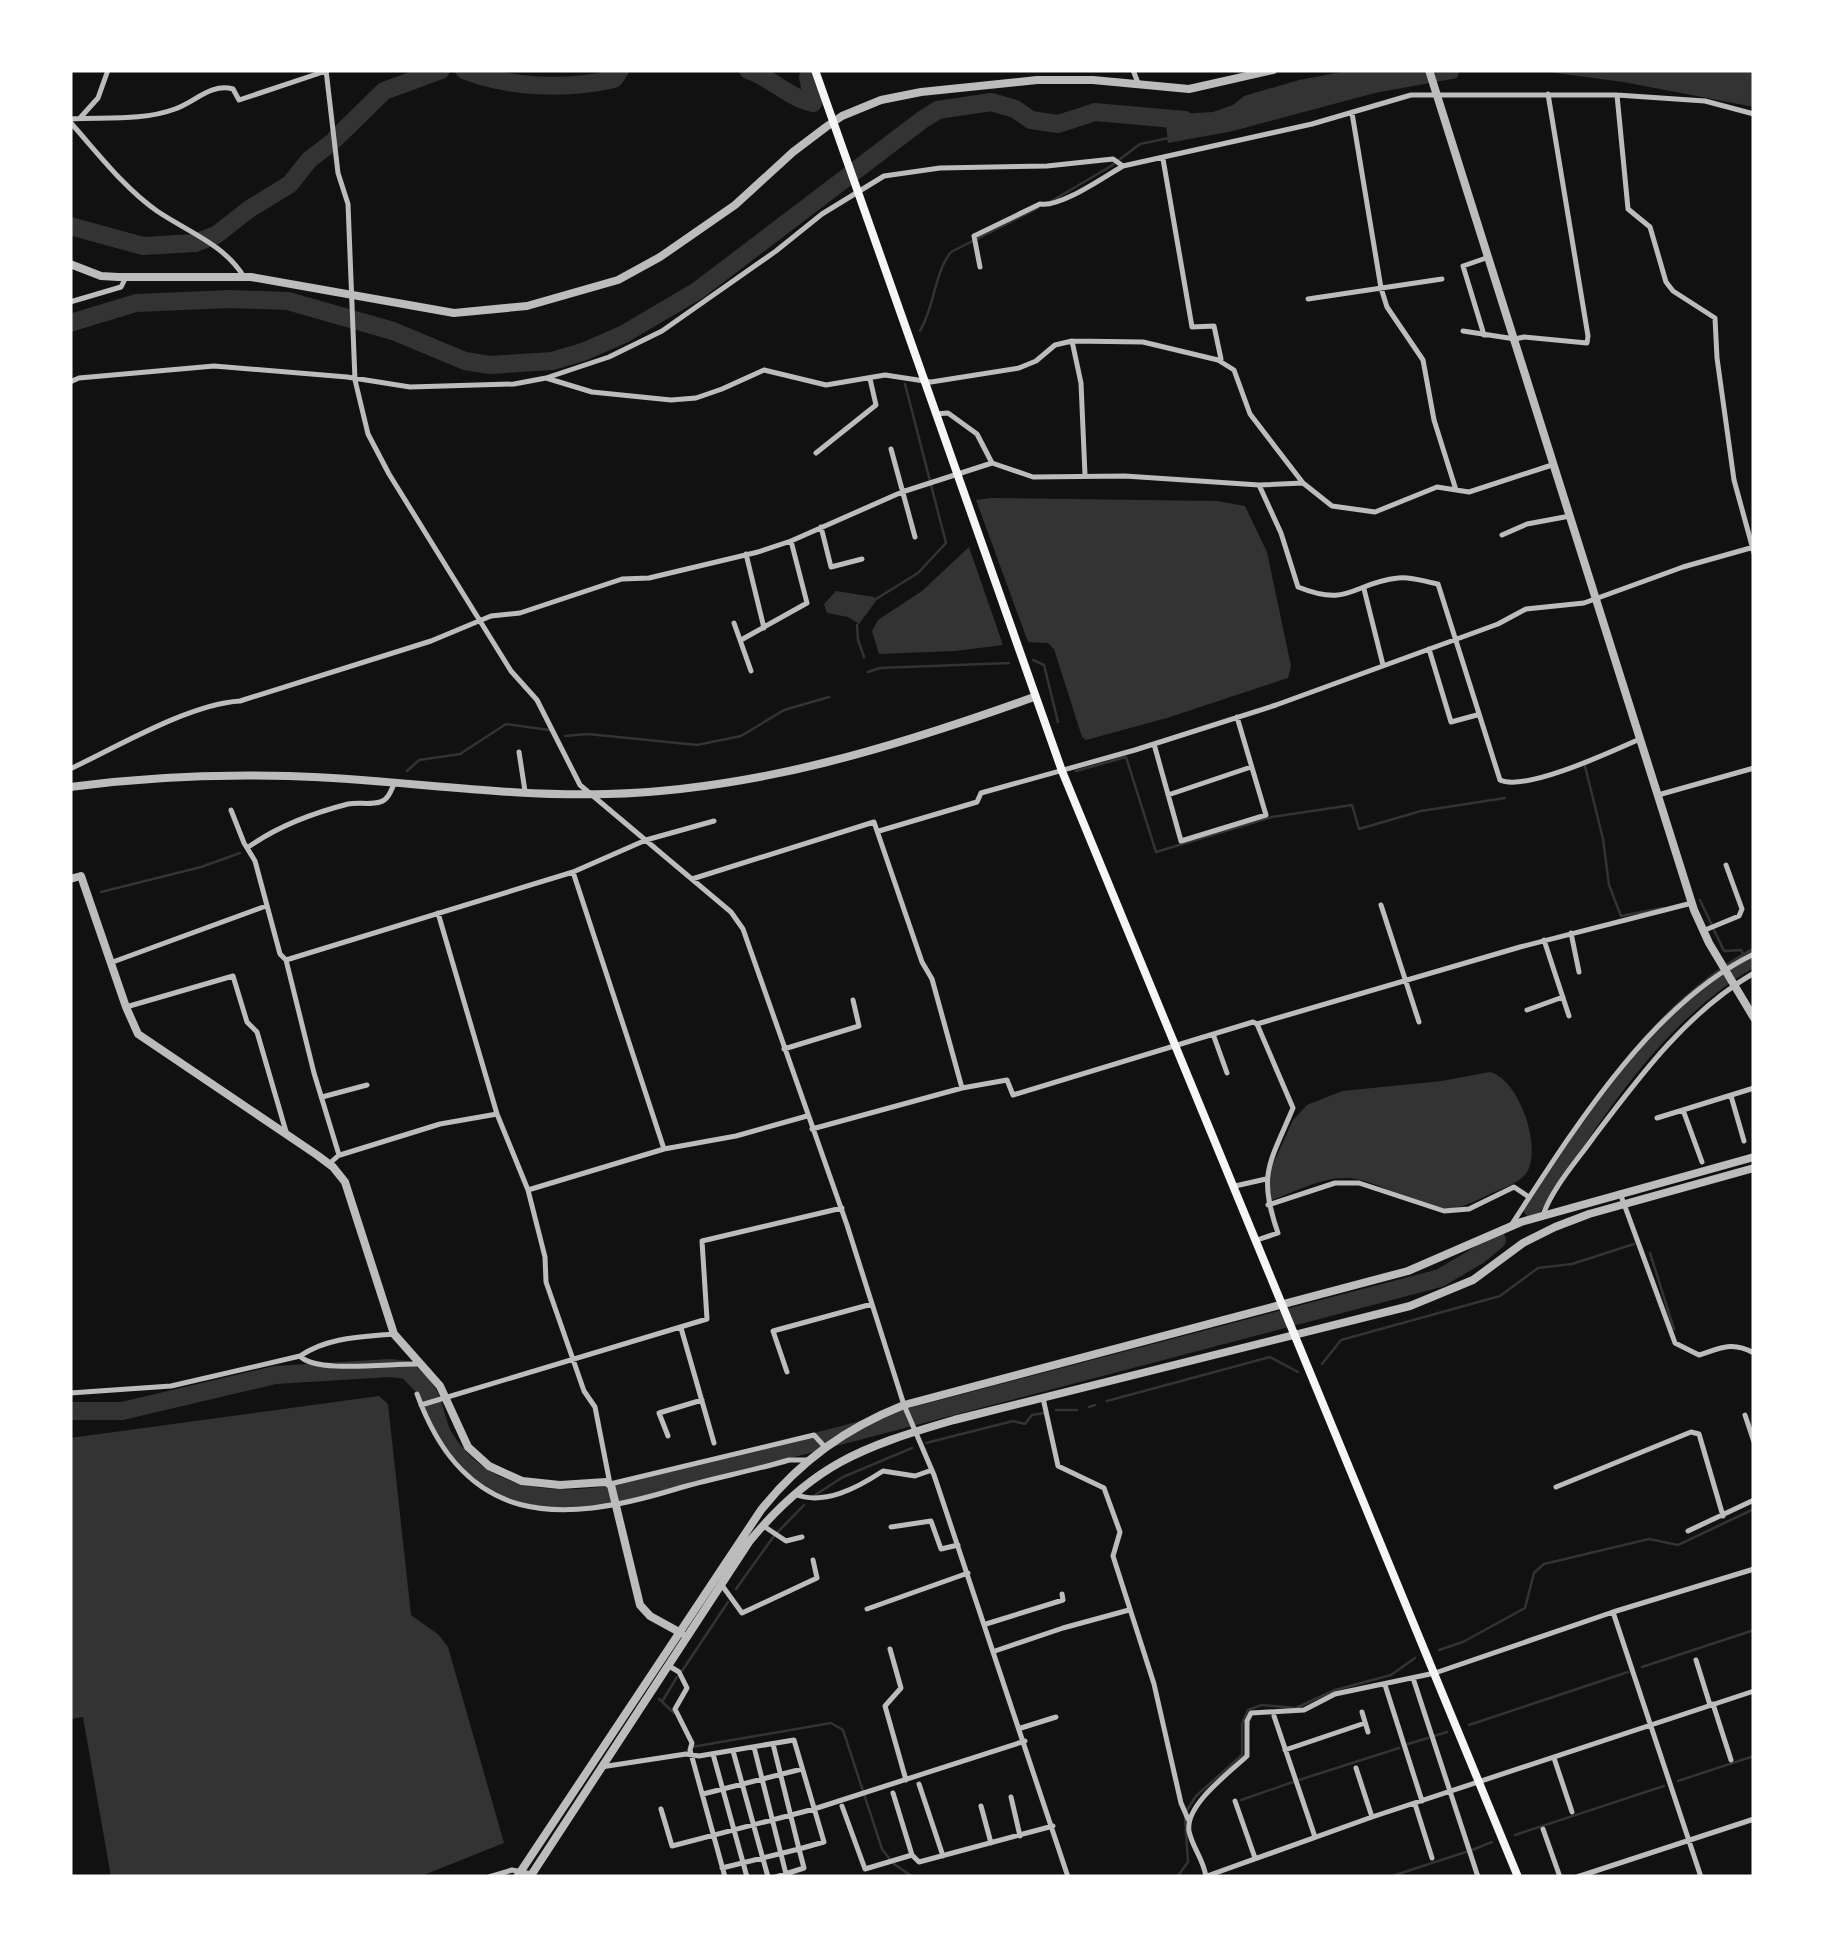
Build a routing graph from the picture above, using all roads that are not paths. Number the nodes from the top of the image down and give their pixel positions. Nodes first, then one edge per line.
1 (108, 70) edge
2 (815, 70) edge
3 (1133, 70) edge
4 (1273, 70) edge
5 (1428, 70) edge
6 (328, 71) edge
7 (1138, 83) junction
8 (1436, 94) junction
9 (1548, 94) junction
10 (1616, 96) junction
11 (1352, 113) junction
12 (1754, 114) edge
13 (79, 119) junction
14 (70, 120) edge
15 (833, 122) junction
16 (1162, 159) junction
17 (1118, 163) junction
18 (858, 194) junction
19 (1489, 257) junction
20 (70, 264) edge
21 (980, 266) dead end
22 (126, 277) junction
23 (244, 277) junction
24 (1442, 279) dead end
25 (1381, 288) junction
26 (1308, 299) dead end
27 (352, 300) junction
28 (70, 302) edge
29 (1463, 331) dead end
30 (1484, 335) junction
31 (1515, 340) junction
32 (1072, 341) junction
33 (1221, 362) junction
34 (546, 378) junction
35 (870, 379) junction
36 (355, 380) junction
37 (922, 380) junction
38 (70, 382) edge
39 (935, 414) junction
40 (891, 448) dead end
41 (816, 453) dead end
42 (992, 464) junction
43 (1554, 464) junction
44 (957, 474) junction
45 (1085, 475) junction
46 (1303, 484) junction
47 (1258, 485) junction
48 (1456, 490) junction
49 (902, 492) junction
50 (1570, 516) junction
51 (821, 527) junction
52 (1502, 534) dead end
53 (915, 537) dead end
54 (791, 541) junction
55 (1754, 549) edge
56 (746, 554) junction
57 (862, 560) dead end
58 (1364, 589) junction
59 (1596, 599) junction
60 (480, 620) junction
61 (734, 624) dead end
62 (764, 628) junction
63 (740, 640) junction
64 (1454, 640) junction
65 (1429, 648) junction
66 (1383, 665) junction
67 (752, 672) dead end
68 (1034, 697) junction
69 (1477, 714) junction
70 (1238, 717) junction
71 (1640, 739) junction
72 (1154, 744) junction
73 (519, 752) dead end
74 (1251, 767) junction
75 (1754, 768) edge
76 (70, 769) edge
77 (1062, 771) junction
78 (395, 783) junction
79 (70, 787) edge
80 (525, 791) junction
81 (590, 794) junction
82 (1168, 795) junction
83 (1658, 795) junction
84 (232, 810) dead end
85 (714, 821) dead end
86 (879, 831) junction
87 (646, 840) junction
88 (247, 848) junction
89 (1726, 865) dead end
90 (573, 872) junction
91 (692, 879) junction
92 (70, 880) edge
93 (1692, 904) junction
94 (1381, 905) dead end
95 (266, 906) junction
96 (438, 913) junction
97 (1709, 928) junction
98 (1571, 933) junction
99 (1544, 940) junction
100 (1754, 954) edge
101 (286, 960) junction
102 (110, 963) junction
103 (1724, 969) junction
104 (1580, 972) dead end
105 (1754, 973) edge
106 (1405, 980) junction
107 (1733, 985) junction
108 (1563, 997) junction
109 (853, 1000) dead end
110 (126, 1008) junction
111 (1528, 1010) dead end
112 (1570, 1016) dead end
113 (1754, 1018) edge
114 (1419, 1022) dead end
115 (1257, 1024) junction
116 (1214, 1034) junction
117 (1175, 1046) junction
118 (784, 1049) junction
119 (1227, 1074) dead end
120 (368, 1084) dead end
121 (962, 1088) junction
122 (1754, 1088) edge
123 (1731, 1095) junction
124 (321, 1097) junction
125 (1683, 1110) junction
126 (497, 1114) junction
127 (807, 1116) junction
128 (1658, 1118) dead end
129 (812, 1129) junction
130 (288, 1136) junction
131 (1744, 1141) dead end
132 (664, 1150) junction
133 (339, 1155) junction
134 (1754, 1157) edge
135 (1702, 1162) dead end
136 (329, 1164) junction
137 (1754, 1168) edge
138 (1266, 1179) junction
139 (1234, 1186) junction
140 (528, 1190) junction
141 (1620, 1193) junction
142 (1529, 1197) junction
143 (1623, 1204) junction
144 (1268, 1205) junction
145 (842, 1208) junction
146 (1543, 1215) junction
147 (1510, 1227) junction
148 (1258, 1240) junction
149 (872, 1304) junction
150 (1285, 1308) junction
151 (681, 1328) junction
152 (1293, 1331) junction
153 (394, 1334) junction
154 (1754, 1353) edge
155 (300, 1356) junction
156 (573, 1360) junction
157 (422, 1364) junction
158 (787, 1372) dead end
159 (70, 1393) edge
160 (417, 1394) dead end
161 (1043, 1398) junction
162 (442, 1399) junction
163 (702, 1400) junction
164 (421, 1405) junction
165 (906, 1409) junction
166 (1745, 1415) dead end
167 (914, 1428) junction
168 (668, 1436) dead end
169 (1754, 1442) edge
170 (714, 1443) dead end
171 (826, 1447) junction
172 (809, 1458) junction
173 (932, 1470) junction
174 (611, 1485) junction
175 (1556, 1487) dead end
176 (793, 1494) junction
177 (1754, 1500) edge
178 (617, 1505) junction
179 (1723, 1516) junction
180 (762, 1526) junction
181 (891, 1528) dead end
182 (1688, 1532) dead end
183 (802, 1538) dead end
184 (958, 1544) junction
185 (813, 1560) dead end
186 (1754, 1569) edge
187 (968, 1573) junction
188 (718, 1582) junction
189 (1062, 1594) dead end
190 (867, 1608) dead end
191 (1130, 1610) junction
192 (1612, 1612) junction
193 (985, 1624) junction
194 (682, 1634) junction
195 (890, 1649) dead end
196 (995, 1652) junction
197 (1696, 1660) dead end
198 (664, 1663) junction
199 (1435, 1673) junction
200 (1701, 1676) junction
201 (1413, 1678) junction
202 (1692, 1678) dead end
203 (1385, 1684) junction
204 (1754, 1691) edge
205 (1712, 1705) junction
206 (1362, 1712) dead end
207 (1056, 1716) dead end
208 (1274, 1716) dead end
209 (1365, 1723) junction
210 (1652, 1726) junction
211 (1021, 1728) junction
212 (1368, 1732) dead end
213 (1026, 1741) junction
214 (773, 1744) junction
215 (754, 1748) junction
216 (691, 1749) junction
217 (1285, 1750) junction
218 (733, 1751) junction
219 (713, 1754) junction
220 (1554, 1758) junction
221 (1731, 1760) dead end
222 (593, 1762) junction
223 (604, 1768) junction
224 (1356, 1768) dead end
225 (802, 1769) junction
226 (780, 1774) junction
227 (762, 1779) junction
228 (906, 1780) junction
229 (1481, 1783) junction
230 (742, 1784) junction
231 (919, 1784) dead end
232 (723, 1789) junction
233 (892, 1792) dead end
234 (1450, 1792) junction
235 (702, 1794) junction
236 (1011, 1797) dead end
237 (1236, 1801) dead end
238 (1418, 1802) junction
239 (842, 1806) dead end
240 (981, 1806) dead end
241 (814, 1809) junction
242 (661, 1810) dead end
243 (1572, 1812) dead end
244 (790, 1815) junction
245 (1372, 1816) junction
246 (1188, 1819) junction
247 (1754, 1819) edge
248 (772, 1820) junction
249 (754, 1825) junction
250 (1053, 1826) junction
251 (1543, 1829) dead end
252 (734, 1830) junction
253 (714, 1835) junction
254 (1020, 1836) junction
255 (1315, 1837) junction
256 (1688, 1842) junction
257 (992, 1844) junction
258 (799, 1849) junction
259 (781, 1854) junction
260 (912, 1856) junction
261 (943, 1856) junction
262 (763, 1858) junction
263 (1255, 1858) junction
264 (1432, 1858) dead end
265 (744, 1863) junction
266 (722, 1868) junction
267 (786, 1874) junction
268 (525, 1875) edge
269 (488, 1877) edge
270 (725, 1877) edge
271 (748, 1877) edge
272 (768, 1877) edge
273 (776, 1877) edge
274 (1068, 1877) edge
275 (1206, 1877) edge
276 (1478, 1877) edge
277 (1518, 1877) edge
278 (1560, 1877) edge
279 (1577, 1877) edge
280 (1700, 1877) edge

1 - 13 street
2 - 15 main road
3 - 7 street
4 - 7 street
5 - 8 street
6 - 13 street
6 - 27 street
7 - 15 street
8 - 9 street
8 - 11 street
8 - 19 street
9 - 10 street
9 - 31 street
10 - 12 street
10 - 55 street
11 - 16 street
11 - 25 street
13 - 14 street
14 - 23 street
15 - 18 main road
15 - 27 street
16 - 17 street
16 - 33 street
17 - 18 street
17 - 21 street
18 - 34 street
18 - 37 main road
19 - 30 street
19 - 31 street
20 - 22 street
22 - 23 street
22 - 28 street
23 - 27 street
24 - 25 street
25 - 26 street
25 - 48 street
27 - 36 street
29 - 30 street
30 - 31 street
31 - 43 street
32 - 33 street
32 - 37 street
32 - 45 street
33 - 46 street
34 - 35 street
34 - 36 street
35 - 37 street
35 - 41 street
36 - 38 street
36 - 60 street
37 - 39 main road
39 - 42 street
39 - 44 main road
40 - 49 street
42 - 44 street
42 - 45 street
43 - 48 street
43 - 50 street
44 - 49 street
44 - 68 main road
45 - 47 street
46 - 47 street
46 - 48 street
47 - 58 street
49 - 51 street
49 - 53 street
50 - 52 street
50 - 59 street
51 - 54 street
51 - 57 street
54 - 56 street
54 - 62 street
55 - 59 street
56 - 60 street
56 - 62 street
58 - 64 street
58 - 66 street
59 - 64 street
59 - 71 street
60 - 76 street
60 - 81 street
61 - 63 street
62 - 63 street
63 - 67 street
64 - 65 street
64 - 69 street
65 - 66 street
65 - 69 street
66 - 70 street
68 - 77 main road
68 - 81 street
69 - 71 street
70 - 72 street
70 - 74 street
71 - 83 street
72 - 77 street
72 - 82 street
73 - 80 street
74 - 82 street
74 - 82 street
75 - 83 street
77 - 86 street
77 - 117 main road
78 - 79 street
78 - 80 street
78 - 88 street
80 - 81 street
81 - 87 street
83 - 93 street
84 - 88 street
85 - 87 street
86 - 91 street
86 - 121 street
87 - 90 street
87 - 91 street
88 - 95 street
89 - 97 street
90 - 96 street
90 - 132 street
91 - 118 street
92 - 102 street
93 - 97 street
93 - 98 street
94 - 106 street
95 - 101 street
95 - 102 street
96 - 101 street
96 - 126 street
97 - 103 street
98 - 99 street
98 - 104 street
99 - 106 street
99 - 108 street
100 - 103 street
101 - 124 street
102 - 110 street
103 - 107 street
103 - 142 street
105 - 107 street
106 - 114 street
106 - 115 street
107 - 113 street
107 - 146 street
108 - 111 street
108 - 112 street
109 - 118 street
110 - 130 street
110 - 130 street
115 - 116 street
115 - 138 street
116 - 117 street
116 - 119 street
117 - 121 street
117 - 139 main road
118 - 127 street
120 - 124 street
121 - 129 street
122 - 123 street
123 - 125 street
123 - 131 street
124 - 133 street
125 - 128 street
125 - 135 street
126 - 133 street
126 - 140 street
127 - 129 street
127 - 132 street
129 - 145 street
130 - 136 street
132 - 140 street
133 - 136 street
134 - 141 street
136 - 153 street
137 - 143 street
138 - 139 street
138 - 144 street
139 - 148 main road
140 - 156 street
141 - 143 street
141 - 146 street
142 - 144 street
142 - 147 street
143 - 152 street
143 - 154 street
144 - 148 street
145 - 149 street
145 - 151 street
146 - 147 street
147 - 150 street
148 - 150 main road
149 - 158 street
149 - 165 street
150 - 152 main road
150 - 165 street
151 - 156 street
151 - 163 street
152 - 161 street
152 - 199 main road
153 - 155 street
153 - 157 street
155 - 157 street
155 - 159 street
156 - 162 street
156 - 174 street
157 - 162 street
160 - 164 street
161 - 167 street
161 - 191 street
162 - 164 street
162 - 174 street
163 - 168 street
163 - 170 street
164 - 178 street
165 - 167 street
165 - 171 street
166 - 169 street
167 - 173 street
167 - 176 street
171 - 172 street
171 - 174 street
172 - 178 street
172 - 188 street
173 - 176 street
173 - 184 street
174 - 178 street
175 - 179 street
176 - 180 street
177 - 179 street
178 - 194 street
179 - 182 street
180 - 183 street
180 - 188 street
181 - 184 street
184 - 187 street
185 - 188 street
186 - 192 street
187 - 190 street
187 - 193 street
188 - 194 street
189 - 193 street
191 - 196 street
191 - 246 street
192 - 199 street
192 - 210 street
193 - 196 street
194 - 198 street
195 - 228 street
196 - 211 street
197 - 200 street
198 - 216 street
198 - 222 street
198 - 223 street
199 - 201 street
199 - 229 main road
200 - 202 street
200 - 205 street
201 - 203 street
201 - 234 street
203 - 238 street
203 - 246 street
204 - 205 street
205 - 210 street
205 - 221 street
206 - 209 street
207 - 211 street
208 - 217 street
209 - 212 street
209 - 217 street
210 - 220 street
210 - 256 street
211 - 213 street
213 - 228 street
213 - 250 street
214 - 215 street
214 - 225 street
214 - 226 street
215 - 218 street
215 - 227 street
216 - 219 street
216 - 223 street
216 - 235 street
217 - 255 street
218 - 219 street
218 - 230 street
219 - 232 street
220 - 229 street
220 - 243 street
222 - 223 street
222 - 268 street
223 - 268 street
224 - 245 street
225 - 226 street
225 - 241 street
226 - 227 street
226 - 244 street
227 - 230 street
227 - 248 street
228 - 241 street
229 - 234 street
229 - 277 main road
230 - 232 street
230 - 249 street
231 - 261 street
232 - 235 street
232 - 252 street
233 - 260 street
234 - 238 street
234 - 276 street
235 - 253 street
236 - 254 street
237 - 263 street
238 - 245 street
238 - 264 street
239 - 260 street
240 - 257 street
241 - 244 street
241 - 258 street
242 - 253 street
244 - 248 street
244 - 258 street
245 - 255 street
246 - 275 street
247 - 256 street
248 - 249 street
248 - 259 street
249 - 252 street
249 - 262 street
250 - 254 street
250 - 274 street
251 - 278 street
252 - 253 street
252 - 265 street
253 - 266 street
254 - 257 street
255 - 263 street
256 - 279 street
256 - 280 street
257 - 261 street
258 - 259 street
258 - 267 street
259 - 262 street
259 - 267 street
260 - 261 street
262 - 265 street
262 - 272 street
263 - 275 street
265 - 266 street
265 - 271 street
266 - 270 street
267 - 273 street
268 - 269 street

